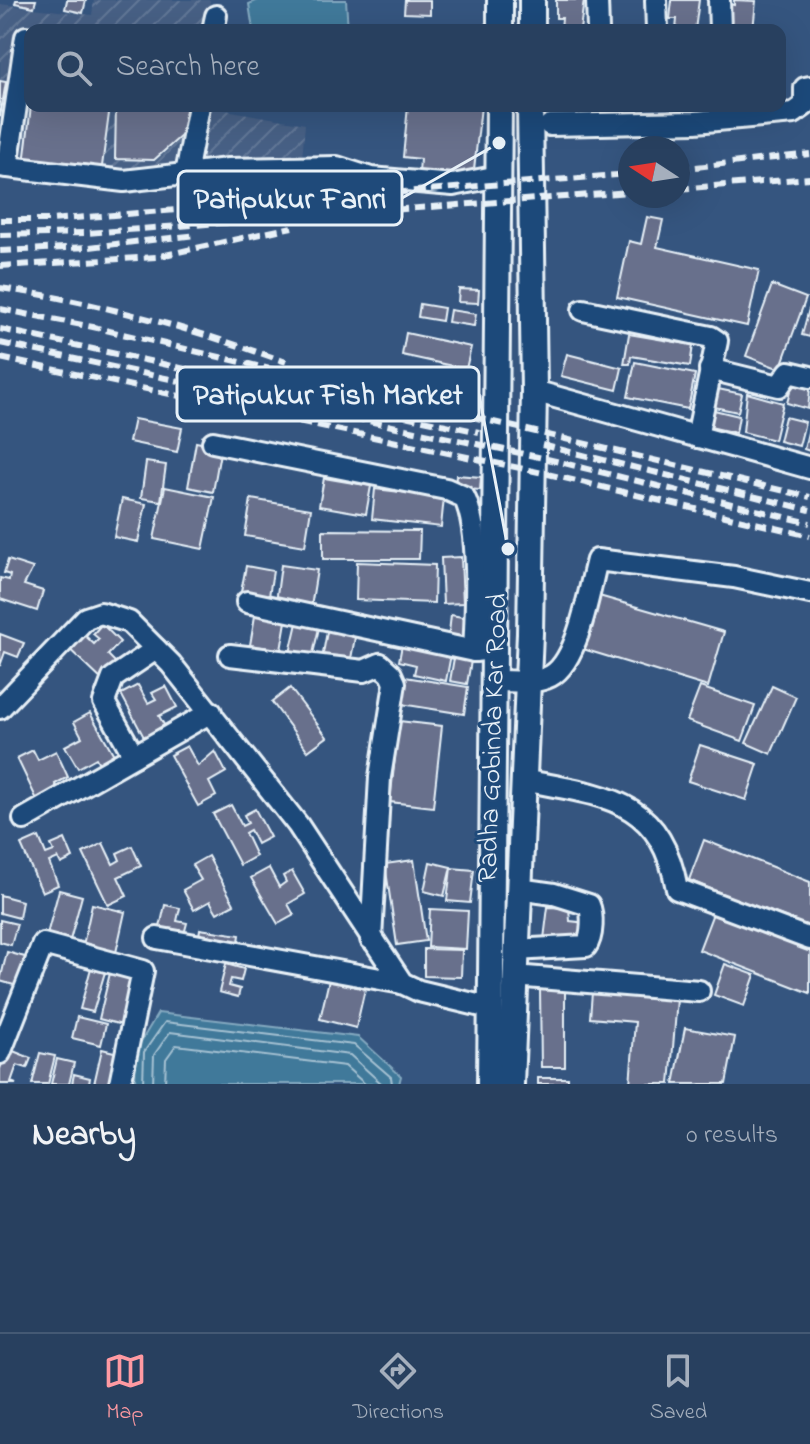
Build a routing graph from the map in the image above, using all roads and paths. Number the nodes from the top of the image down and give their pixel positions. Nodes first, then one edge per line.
1 (500, 0) edge
2 (532, 0) edge
3 (597, 0) edge
4 (656, 0) edge
5 (719, 0) edge
6 (500, 24) edge
7 (532, 24) edge
8 (598, 24) edge
9 (657, 24) edge
10 (720, 24) edge
11 (24, 49) edge
12 (810, 87) edge
13 (198, 112) edge
14 (499, 112) edge
15 (530, 112) edge
16 (659, 115) edge
17 (598, 116) edge
18 (550, 125) dead end
19 (4, 166) edge
20 (186, 174) junction
21 (499, 176) junction
22 (583, 310) dead end
23 (710, 369) junction
24 (810, 377) edge
25 (534, 391) junction
26 (697, 437) junction
27 (213, 442) dead end
28 (810, 468) edge
29 (810, 593) edge
30 (247, 602) dead end
31 (156, 649) junction
32 (486, 650) junction
33 (230, 655) dead end
34 (496, 681) junction
35 (527, 681) junction
36 (0, 708) edge
37 (211, 712) junction
38 (134, 756) junction
39 (523, 780) junction
40 (24, 819) dead end
41 (518, 889) junction
42 (157, 938) dead end
43 (371, 939) junction
44 (810, 939) edge
45 (515, 950) junction
46 (514, 976) junction
47 (402, 983) junction
48 (699, 991) dead end
49 (490, 1008) junction
50 (0, 1053) edge
51 (120, 1084) edge
52 (490, 1084) edge
53 (511, 1084) edge

1 - 6 main road
2 - 7 main road
3 - 8 street
4 - 9 street
5 - 10 street
11 - 19 street
12 - 16 street
13 - 20 street
14 - 21 main road
15 - 25 main road, Radha Gobinda Kar Road
16 - 17 street
17 - 18 street
19 - 20 street
20 - 21 street
21 - 32 main road
22 - 23 street
23 - 24 street
23 - 26 street
25 - 26 street
25 - 35 main road, Radha Gobinda Kar Road
26 - 28 street
27 - 32 street
29 - 35 street
30 - 32 street
31 - 36 street
31 - 37 street
31 - 38 street
32 - 34 main road
33 - 43 street
34 - 35 street
34 - 49 main road
35 - 39 main road, Radha Gobinda Kar Road
37 - 38 street
37 - 43 street
38 - 40 street
39 - 41 main road, Radha Gobinda Kar Road
39 - 44 street
41 - 45 main road, Radha Gobinda Kar Road
41 - 45 street
42 - 47 street
43 - 47 street
45 - 46 main road, Radha Gobinda Kar Road
46 - 48 street
46 - 53 main road, Radha Gobinda Kar Road
47 - 49 street
49 - 52 main road
50 - 51 street

